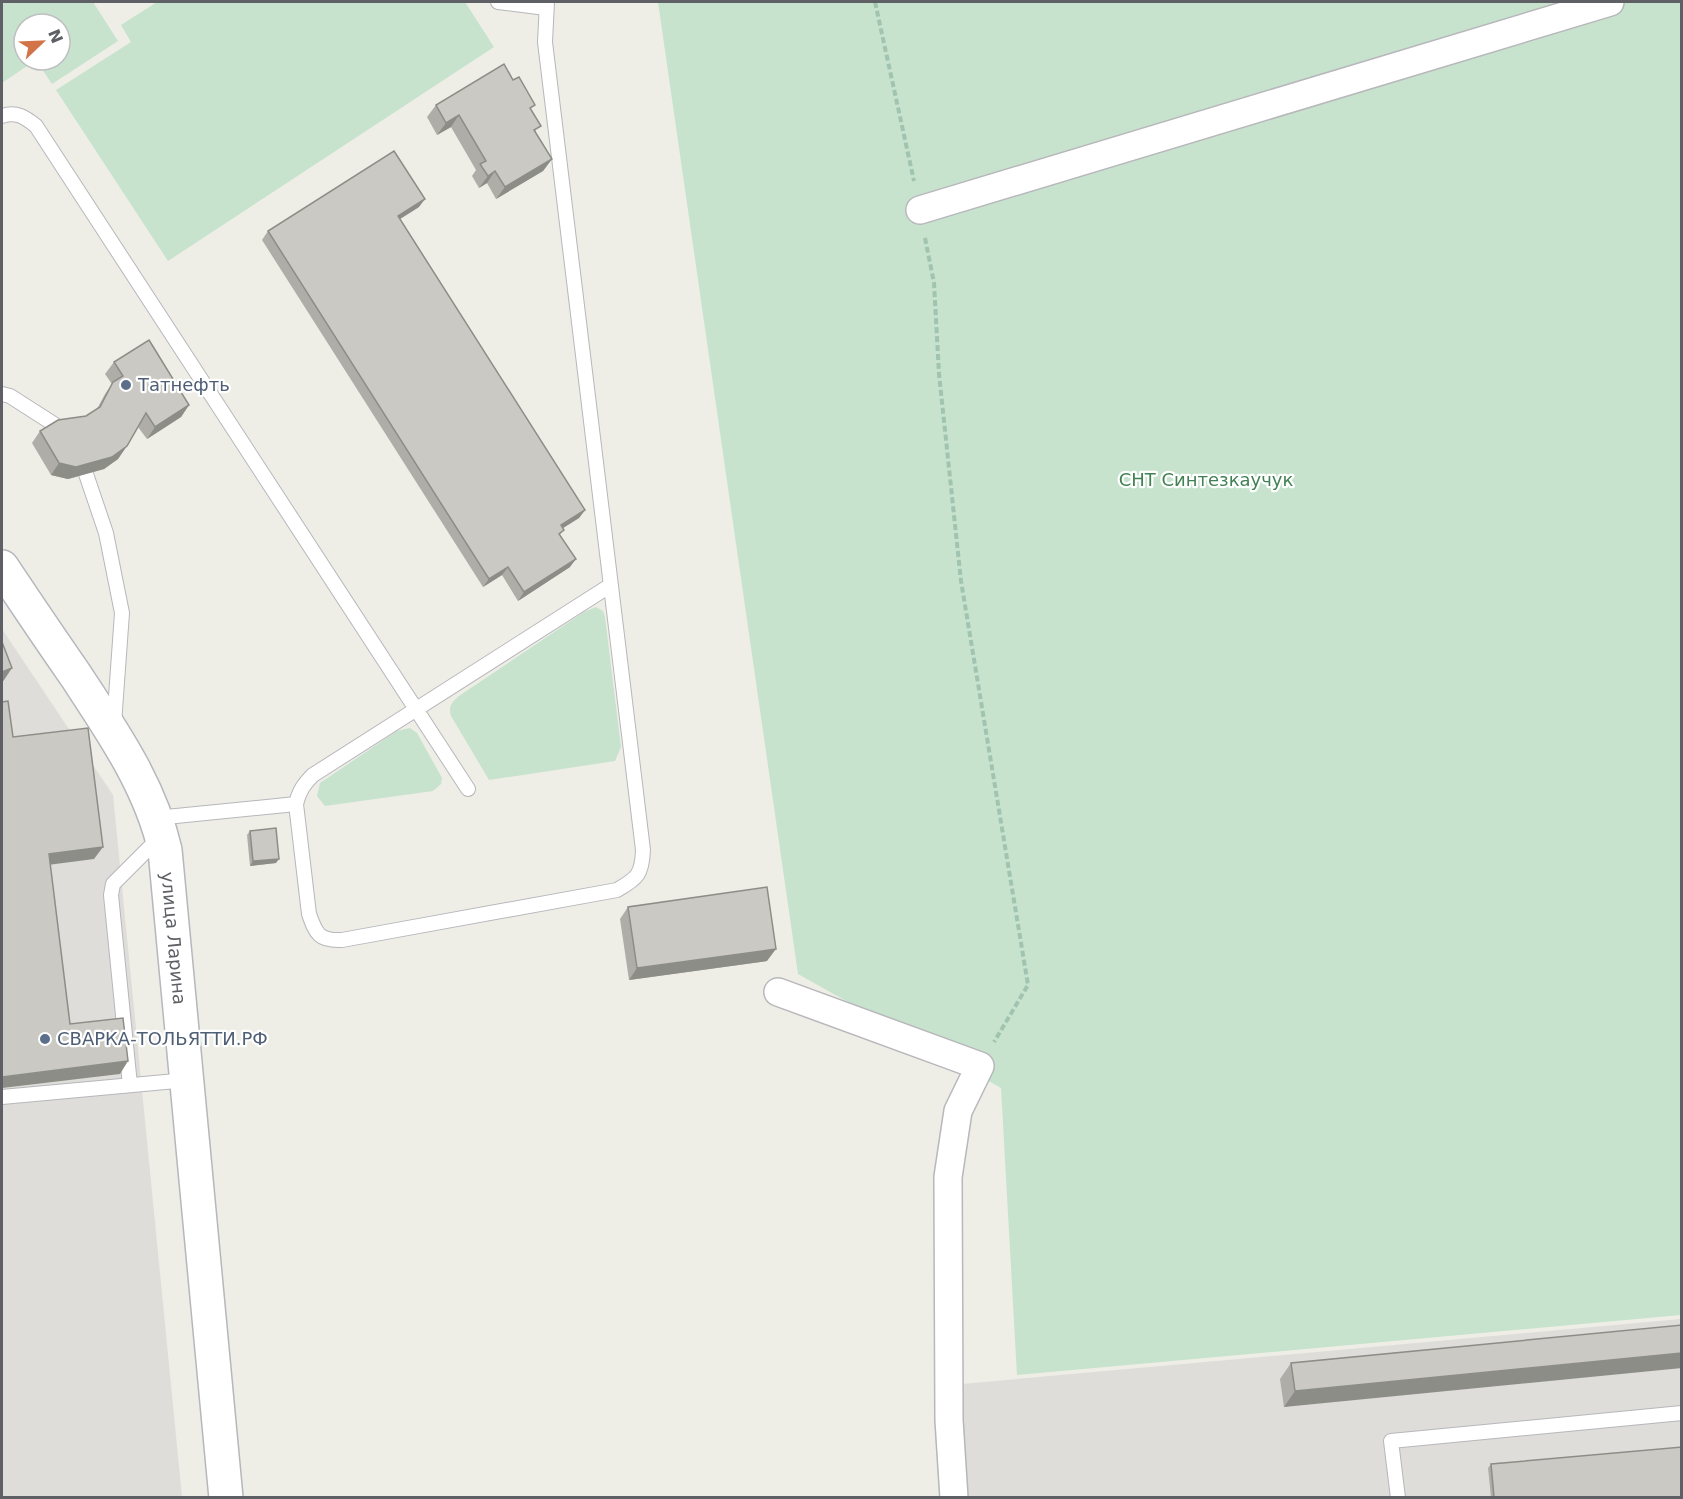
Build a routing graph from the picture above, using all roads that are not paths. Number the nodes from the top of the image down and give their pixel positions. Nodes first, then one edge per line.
1 (498, 2) edge
2 (1610, 2) edge
3 (546, 5) edge
4 (2, 116) edge
5 (920, 210) road end
6 (2, 394) edge
7 (63, 430) edge
8 (86, 474) edge
9 (2, 567) edge
10 (611, 585) junction
11 (416, 709) junction
12 (114, 733) junction
13 (468, 789) dead end
14 (296, 804) junction
15 (159, 827) junction
16 (778, 992) dead end
17 (187, 1080) junction
18 (130, 1085) junction
19 (2, 1097) edge
20 (1682, 1413) edge
21 (226, 1497) edge
22 (954, 1497) edge
23 (1398, 1497) edge

1 - 3 lane
2 - 5 street
3 - 10 lane
4 - 11 lane
6 - 7 lane
8 - 12 lane
9 - 12 main road, улица Ларина
10 - 11 lane
10 - 14 lane
11 - 13 lane
11 - 14 lane
12 - 15 main road, улица Ларина
14 - 15 lane
15 - 17 main road, улица Ларина
15 - 18 lane
16 - 22 street
17 - 18 lane
17 - 21 main road, улица Ларина
18 - 19 lane
20 - 23 lane

